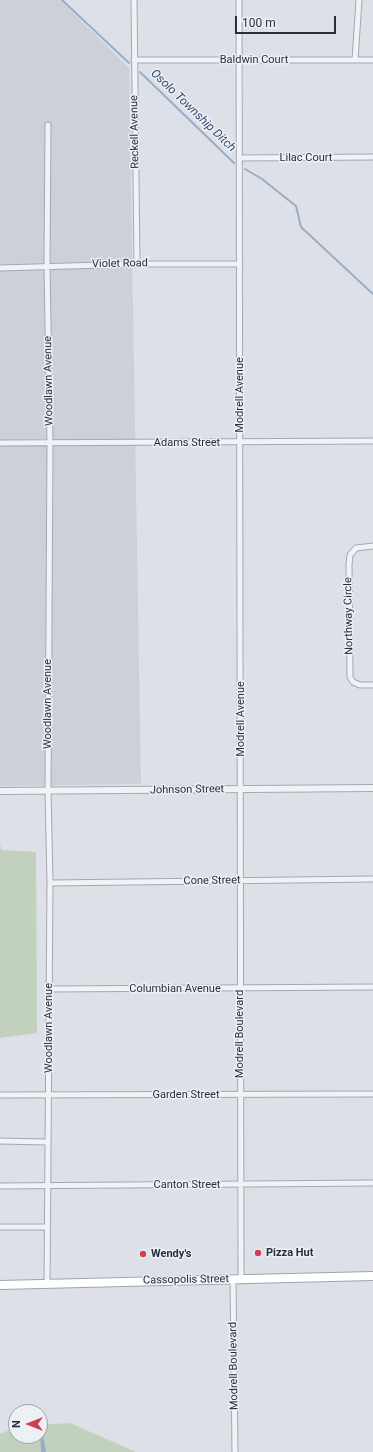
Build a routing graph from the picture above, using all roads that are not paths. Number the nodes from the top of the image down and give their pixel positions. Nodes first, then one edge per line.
1 (134, 0) edge
2 (239, 0) edge
3 (359, 0) edge
4 (134, 60) junction
5 (239, 60) junction
6 (355, 60) junction
7 (373, 60) edge
8 (48, 125) dead end
9 (373, 157) edge
10 (240, 158) junction
11 (137, 264) junction
12 (240, 264) junction
13 (47, 265) junction
14 (0, 268) edge
15 (373, 441) edge
16 (240, 442) junction
17 (0, 443) edge
18 (50, 443) junction
19 (373, 546) edge
20 (373, 685) edge
21 (373, 788) edge
22 (241, 789) junction
23 (0, 791) edge
24 (48, 791) junction
25 (373, 879) edge
26 (240, 880) junction
27 (50, 883) junction
28 (373, 986) edge
29 (49, 989) junction
30 (240, 989) junction
31 (48, 1094) junction
32 (373, 1094) edge
33 (0, 1095) edge
34 (240, 1095) junction
35 (0, 1141) edge
36 (48, 1142) junction
37 (373, 1183) edge
38 (240, 1184) junction
39 (48, 1185) junction
40 (0, 1186) edge
41 (0, 1227) edge
42 (47, 1227) junction
43 (373, 1276) edge
44 (237, 1279) junction
45 (47, 1284) junction
46 (0, 1285) edge
47 (235, 1452) edge

1 - 4 street, Reckell Avenue
2 - 5 street, Modrell Avenue
3 - 6 street
4 - 5 street, Baldwin Court
4 - 11 street, Reckell Avenue
5 - 6 street, Baldwin Court
5 - 10 street, Modrell Avenue
6 - 7 street, Baldwin Court
8 - 13 street, Woodlawn Avenue
9 - 10 street, Lilac Court
10 - 12 street, Modrell Avenue
11 - 12 street, Violet Road
11 - 13 street, Violet Road
12 - 16 street, Modrell Avenue
13 - 14 street, Violet Road
13 - 18 street, Woodlawn Avenue
15 - 16 street, Adams Street
16 - 18 street, Adams Street
16 - 22 street, Modrell Avenue
17 - 18 street, Adams Street
18 - 24 street, Woodlawn Avenue
19 - 20 street, Northway Circle
21 - 22 street, Johnson Street
22 - 24 street, Johnson Street
22 - 26 street, Modrell Boulevard
23 - 24 street, Johnson Street
24 - 27 street, Woodlawn Avenue
25 - 26 street, Cone Street
26 - 27 street, Cone Street
26 - 30 street, Modrell Boulevard
27 - 29 street, Woodlawn Avenue
28 - 30 street, Columbian Avenue
29 - 30 street, Columbian Avenue
29 - 31 street, Woodlawn Avenue
30 - 34 street, Modrell Boulevard
31 - 33 street, Garden Street
31 - 34 street, Garden Street
31 - 36 street, Woodlawn Avenue
32 - 34 street, Garden Street
34 - 38 street, Modrell Boulevard
35 - 36 street
36 - 39 street, Woodlawn Avenue
37 - 38 street, Canton Street
38 - 39 street, Canton Street
38 - 44 street, Modrell Boulevard
39 - 40 street, Canton Street
39 - 42 street, Woodlawn Avenue
41 - 42 street
42 - 45 street, Woodlawn Avenue
43 - 44 main road, Cassopolis Street
44 - 45 main road, Cassopolis Street
44 - 47 street, Modrell Boulevard
45 - 46 main road, Cassopolis Street

